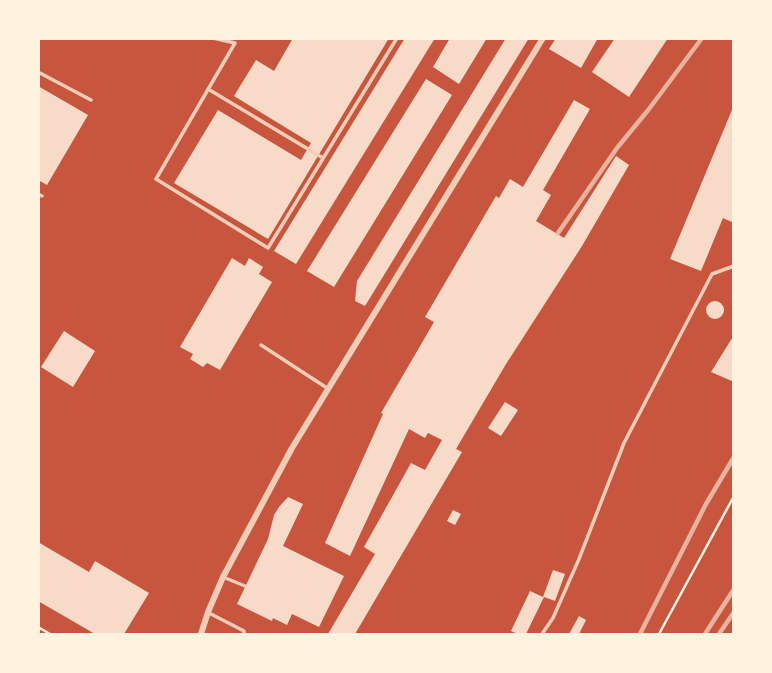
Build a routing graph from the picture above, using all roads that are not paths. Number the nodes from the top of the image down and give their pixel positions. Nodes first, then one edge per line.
1 (213, 38) edge
2 (397, 38) edge
3 (543, 38) edge
4 (237, 41) edge
5 (38, 72) edge
6 (208, 89) junction
7 (90, 100) dead end
8 (323, 158) junction
9 (733, 266) edge
10 (261, 345) dead end
11 (329, 389) junction
12 (223, 577) junction
13 (245, 586) dead end
14 (208, 612) junction
15 (201, 635) edge
16 (244, 635) edge
17 (542, 635) edge

1 - 4 lane
2 - 8 lane
3 - 11 street
4 - 6 lane
5 - 7 lane
6 - 8 lane
6 - 8 lane
9 - 17 lane
10 - 11 lane
11 - 12 street
12 - 13 lane
12 - 14 street
14 - 15 street
14 - 16 lane

